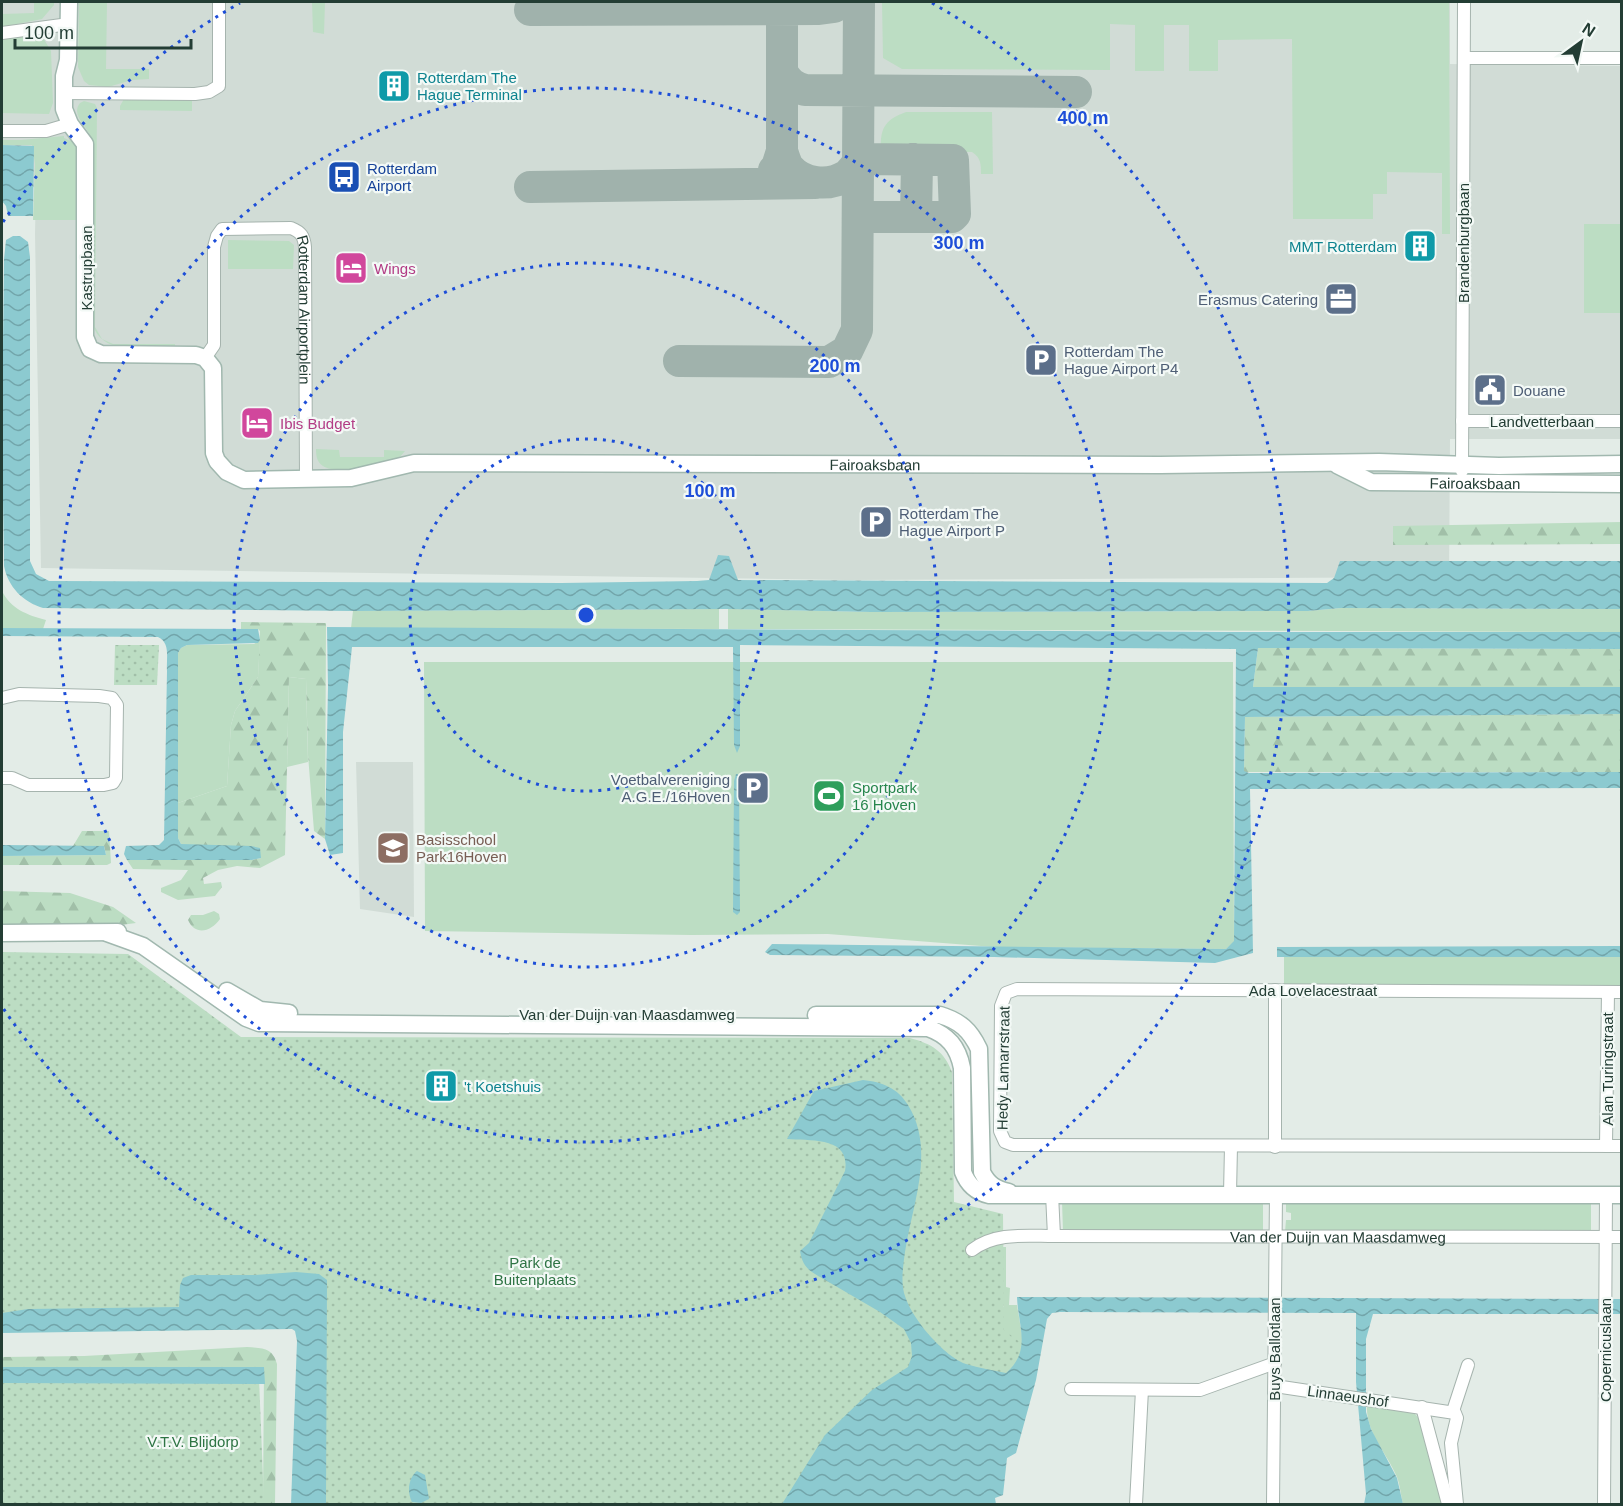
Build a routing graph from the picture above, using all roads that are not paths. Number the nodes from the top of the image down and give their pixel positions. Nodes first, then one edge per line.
1 (59, 2) edge
2 (69, 2) edge
3 (219, 2) edge
4 (1464, 2) edge
5 (64, 24) junction
6 (2, 33) edge
7 (1464, 58) junction
8 (1622, 58) edge
9 (64, 84) junction
10 (70, 124) junction
11 (2, 131) edge
12 (205, 358) junction
13 (1462, 421) junction
14 (1622, 421) edge
15 (1333, 464) junction
16 (1462, 464) junction
17 (1622, 464) edge
18 (306, 480) junction
19 (1462, 484) junction
20 (1622, 484) edge
21 (2, 698) edge
22 (2, 778) edge
23 (2, 933) edge
24 (1275, 990) junction
25 (1608, 992) junction
26 (1622, 992) edge
27 (1006, 993) joint
28 (1230, 1146) junction
29 (1606, 1146) junction
30 (1622, 1146) edge
31 (1275, 1147) junction
32 (1052, 1194) junction
33 (1230, 1194) junction
34 (1276, 1194) junction
35 (1614, 1195) edge
36 (1054, 1236) junction
37 (1276, 1236) junction
38 (1606, 1237) junction
39 (1622, 1238) edge
40 (972, 1250) dead end
41 (1275, 1363) junction
42 (1468, 1365) dead end
43 (1275, 1386) junction
44 (1071, 1389) dead end
45 (1142, 1390) junction
46 (1422, 1407) junction
47 (1453, 1411) junction
48 (1451, 1443) junction
49 (1432, 1444) junction
50 (1448, 1478) junction
51 (1136, 1504) edge
52 (1273, 1504) edge
53 (1448, 1504) edge
54 (1457, 1504) edge
55 (1605, 1504) edge

1 - 5 main road, Kastrupbaan
2 - 5 main road, Kastrupbaan
3 - 9 street
4 - 7 street, Brandenburgbaan
5 - 6 street
5 - 9 main road, Kastrupbaan
7 - 8 street
7 - 13 street, Brandenburgbaan
9 - 10 main road, Kastrupbaan
10 - 11 street
10 - 12 main road, Kastrupbaan
12 - 18 main road
12 - 18 street, Rotterdam Airportplein
13 - 14 street, Landvetterbaan
13 - 16 street, Brandenburgbaan
15 - 16 main road, Fairoaksbaan
15 - 18 main road, Fairoaksbaan
15 - 19 main road, Fairoaksbaan
16 - 17 main road, Fairoaksbaan
16 - 19 street, Brandenburgbaan
19 - 20 main road, Fairoaksbaan
21 - 22 street
23 - 32 main road, Van der Duijn van Maasdamweg
24 - 25 street, Ada Lovelacestraat
24 - 27 street, Ada Lovelacestraat
24 - 31 street
25 - 26 street, Ada Lovelacestraat
25 - 29 street, Alan Turingstraat
27 - 28 street, Hedy Lamarrstraat
28 - 31 street
28 - 33 street
29 - 30 street
29 - 31 street
32 - 33 main road, Van der Duijn van Maasdamweg
32 - 36 street
33 - 34 main road, Van der Duijn van Maasdamweg
34 - 35 main road, Van der Duijn van Maasdamweg
34 - 37 street, Buys Ballotlaan
35 - 38 street, Copernicuslaan
36 - 37 street, Van der Duijn van Maasdamweg
36 - 40 street, Van der Duijn van Maasdamweg
37 - 38 street, Van der Duijn van Maasdamweg
37 - 41 street, Buys Ballotlaan
38 - 39 street, Van der Duijn van Maasdamweg
38 - 55 street, Copernicuslaan
41 - 43 street, Buys Ballotlaan
41 - 45 street
42 - 47 street
43 - 46 street, Linnaeushof
43 - 52 street, Buys Ballotlaan
44 - 45 street
45 - 51 street
46 - 47 street, Linnaeushof
46 - 49 street
47 - 48 street
48 - 49 street
48 - 50 street
49 - 50 street
50 - 53 street
50 - 54 street

